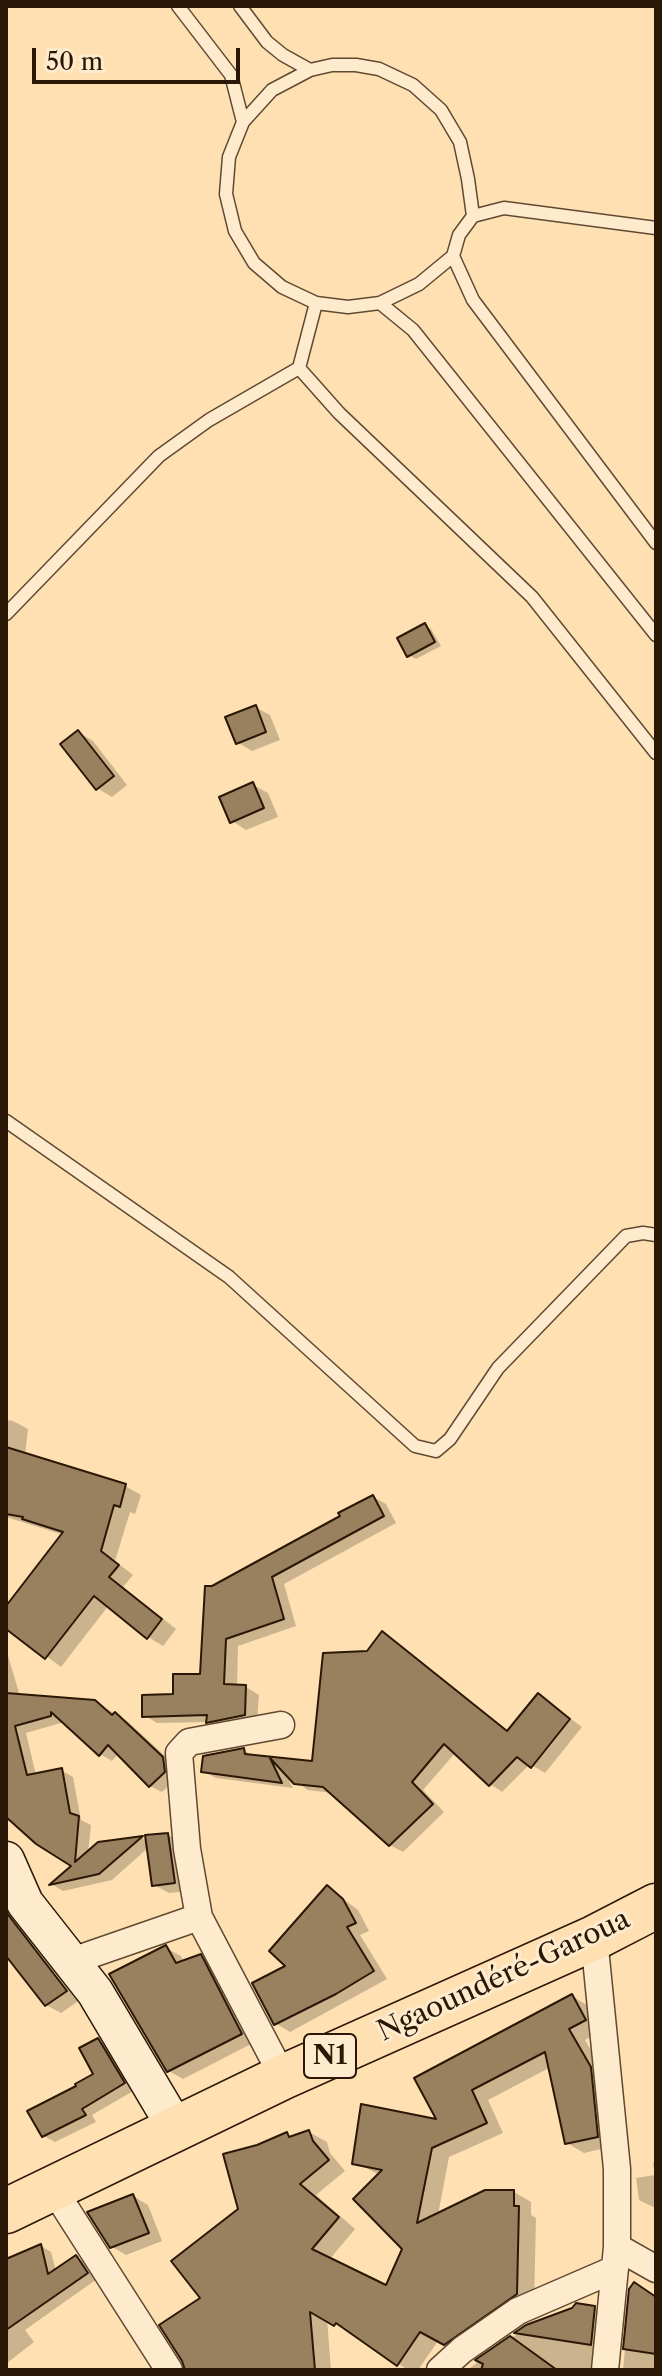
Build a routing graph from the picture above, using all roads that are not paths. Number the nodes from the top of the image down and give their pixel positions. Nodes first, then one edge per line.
1 (178, 6) edge
2 (240, 6) edge
3 (310, 70) junction
4 (243, 122) junction
5 (473, 216) junction
6 (656, 228) edge
7 (453, 256) junction
8 (316, 303) junction
9 (380, 303) junction
10 (299, 368) junction
11 (656, 543) edge
12 (6, 614) edge
13 (656, 635) edge
14 (656, 753) edge
15 (6, 1121) edge
16 (656, 1235) edge
17 (281, 1725) dead end
18 (6, 1860) edge
19 (656, 1906) edge
20 (199, 1917) junction
21 (594, 1938) junction
22 (72, 1961) junction
23 (283, 2077) junction
24 (177, 2130) junction
25 (54, 2190) junction
26 (6, 2211) edge
27 (616, 2258) junction
28 (656, 2269) edge
29 (169, 2370) edge
30 (440, 2370) edge
31 (605, 2370) edge

1 - 4 lane
2 - 3 lane
3 - 4 lane
3 - 5 lane
4 - 8 lane
5 - 6 lane
5 - 7 lane
7 - 9 lane
7 - 11 lane
8 - 9 lane
8 - 10 lane
9 - 13 lane
10 - 12 lane
10 - 14 lane
15 - 16 lane
17 - 20 street
18 - 22 street
19 - 21 highway, Ngaoundéré-Garoua / N1
20 - 22 street
20 - 23 street
21 - 23 highway, Ngaoundéré-Garoua / N1
21 - 27 street
22 - 24 street
23 - 24 highway, Ngaoundéré-Garoua / N1
24 - 25 highway, Ngaoundéré-Garoua / N1
25 - 26 highway, Ngaoundéré-Garoua / N1
25 - 29 street
27 - 28 street
27 - 30 street
27 - 31 street

